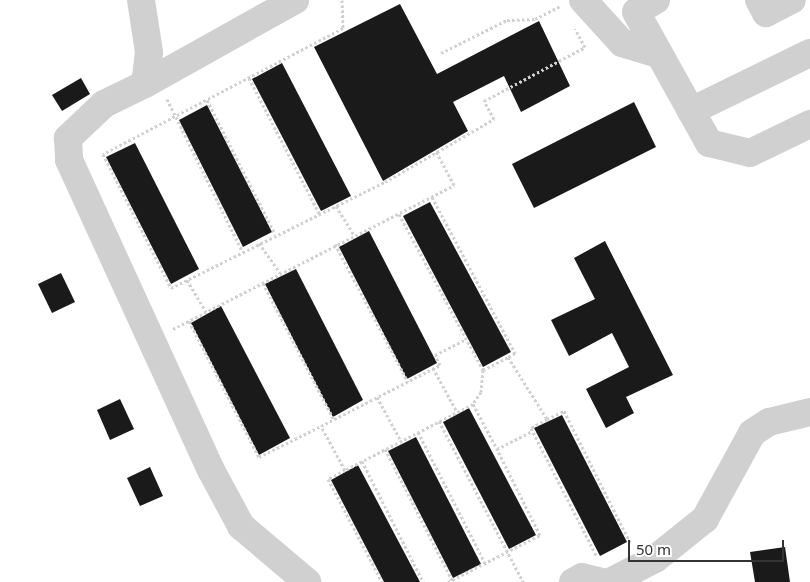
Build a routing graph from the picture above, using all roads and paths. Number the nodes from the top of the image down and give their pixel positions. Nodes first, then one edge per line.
1 (141, 0) edge
2 (295, 0) edge
3 (342, 0) edge
4 (569, 0) edge
5 (656, 0) edge
6 (760, 0) edge
7 (792, 0) edge
8 (571, 10) edge
9 (441, 53) dead end
10 (810, 53) edge
11 (659, 54) junction
12 (249, 78) junction
13 (151, 81) junction
14 (207, 100) junction
15 (691, 111) junction
16 (176, 117) junction
17 (810, 124) edge
18 (436, 151) junction
19 (432, 197) junction
20 (336, 206) junction
21 (319, 213) junction
22 (399, 214) junction
23 (276, 234) junction
24 (354, 235) junction
25 (258, 243) junction
26 (335, 244) junction
27 (242, 251) junction
28 (280, 273) junction
29 (187, 280) junction
30 (263, 282) junction
31 (206, 312) junction
32 (189, 321) junction
33 (466, 339) junction
34 (151, 340) junction
35 (508, 357) junction
36 (433, 368) junction
37 (483, 370) junction
38 (408, 382) junction
39 (377, 397) junction
40 (473, 404) junction
41 (456, 412) junction
42 (810, 412) edge
43 (547, 419) junction
44 (334, 420) junction
45 (439, 421) junction
46 (322, 426) junction
47 (532, 431) junction
48 (418, 432) junction
49 (401, 441) junction
50 (384, 449) junction
51 (497, 449) junction
52 (362, 461) junction
53 (345, 470) junction
54 (623, 546) dead end
55 (508, 551) junction
56 (485, 563) junction
57 (619, 577) edge
58 (451, 581) edge
59 (307, 582) edge
60 (382, 582) edge
61 (424, 582) edge
62 (523, 582) edge
63 (573, 582) edge
64 (602, 582) edge

1 - 13 lane
2 - 13 lane
3 - 12 path
4 - 8 path
5 - 11 lane
6 - 7 lane
8 - 9 path
8 - 11 lane
8 - 18 path
10 - 15 lane
11 - 15 lane
12 - 14 path
12 - 21 path
13 - 16 path
13 - 34 lane
14 - 16 path
14 - 23 path
15 - 17 lane
16 - 27 path
16 - 29 path
18 - 19 path
18 - 20 path
19 - 22 path
19 - 35 path
20 - 21 path
20 - 24 path
21 - 23 path
22 - 24 path
22 - 33 path
23 - 25 path
24 - 26 path
25 - 27 path
25 - 28 path
26 - 28 path
26 - 38 path
27 - 29 path
28 - 30 path
29 - 31 path
30 - 31 path
30 - 44 path
31 - 32 path
32 - 34 path
32 - 46 path
33 - 36 path
33 - 37 path
34 - 59 lane
35 - 37 path
35 - 43 path
36 - 38 path
36 - 41 path
37 - 40 path
38 - 39 path
39 - 44 path
39 - 49 path
40 - 41 path
40 - 51 path
41 - 45 path
42 - 57 lane
43 - 47 path
43 - 54 path
44 - 46 path
45 - 48 path
45 - 55 path
46 - 53 path
47 - 51 path
47 - 57 path
48 - 49 path
48 - 56 path
49 - 50 path
50 - 52 path
50 - 58 path
51 - 55 path
52 - 53 path
52 - 61 path
53 - 60 path
55 - 56 path
55 - 62 path
56 - 58 path
63 - 64 lane

